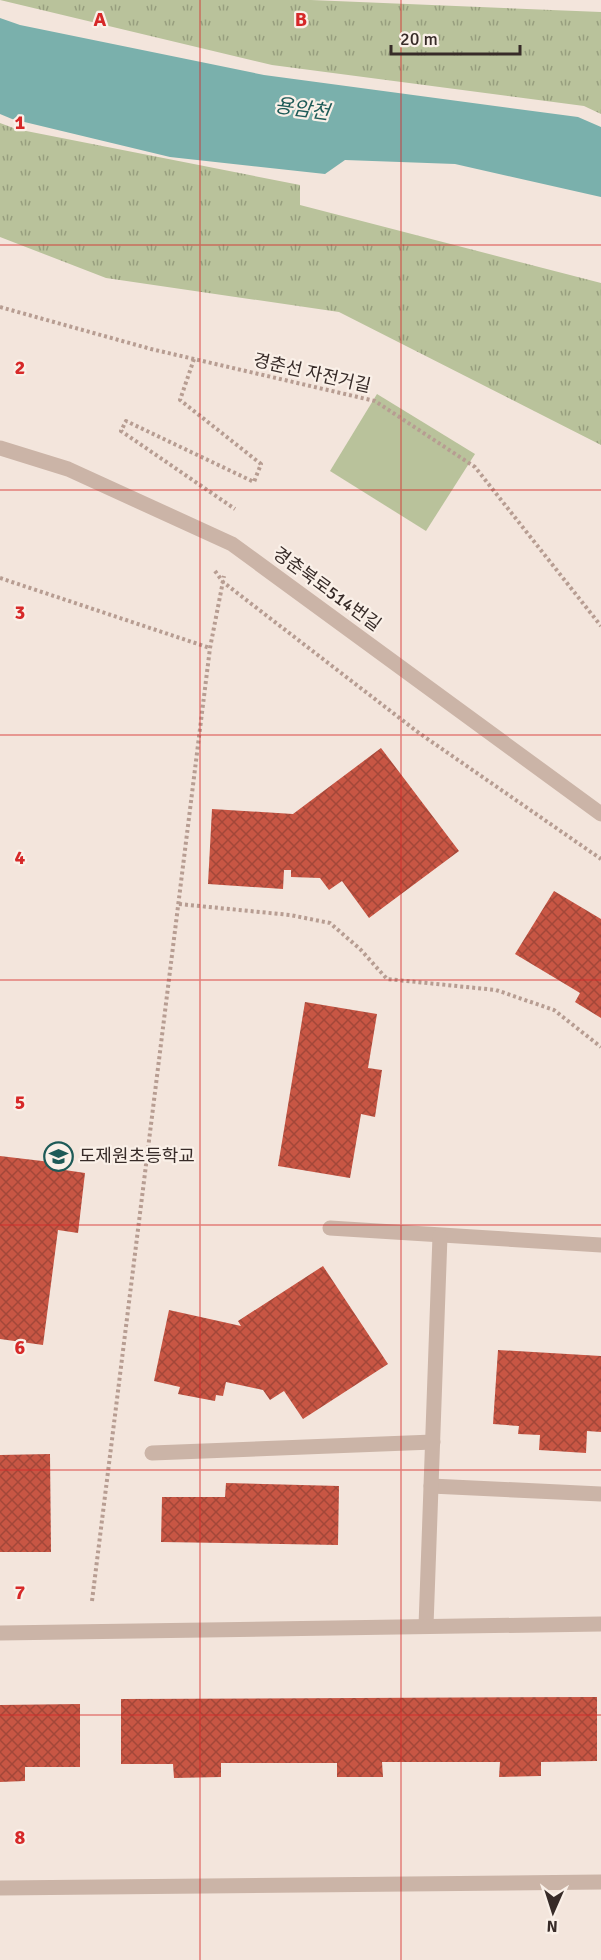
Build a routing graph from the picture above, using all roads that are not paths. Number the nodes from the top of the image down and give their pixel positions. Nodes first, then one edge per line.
1 (0, 448) edge
2 (601, 814) edge
3 (330, 1228) dead end
4 (440, 1236) junction
5 (601, 1245) edge
6 (433, 1442) junction
7 (152, 1453) dead end
8 (431, 1486) junction
9 (601, 1494) edge
10 (601, 1624) edge
11 (426, 1626) junction
12 (0, 1633) edge
13 (601, 1882) edge
14 (0, 1887) edge

1 - 2 street, 경춘북로514번길
3 - 4 street
4 - 5 street
4 - 6 street
6 - 7 street
6 - 8 street
8 - 9 street
8 - 11 street
10 - 11 street
11 - 12 street
13 - 14 street

